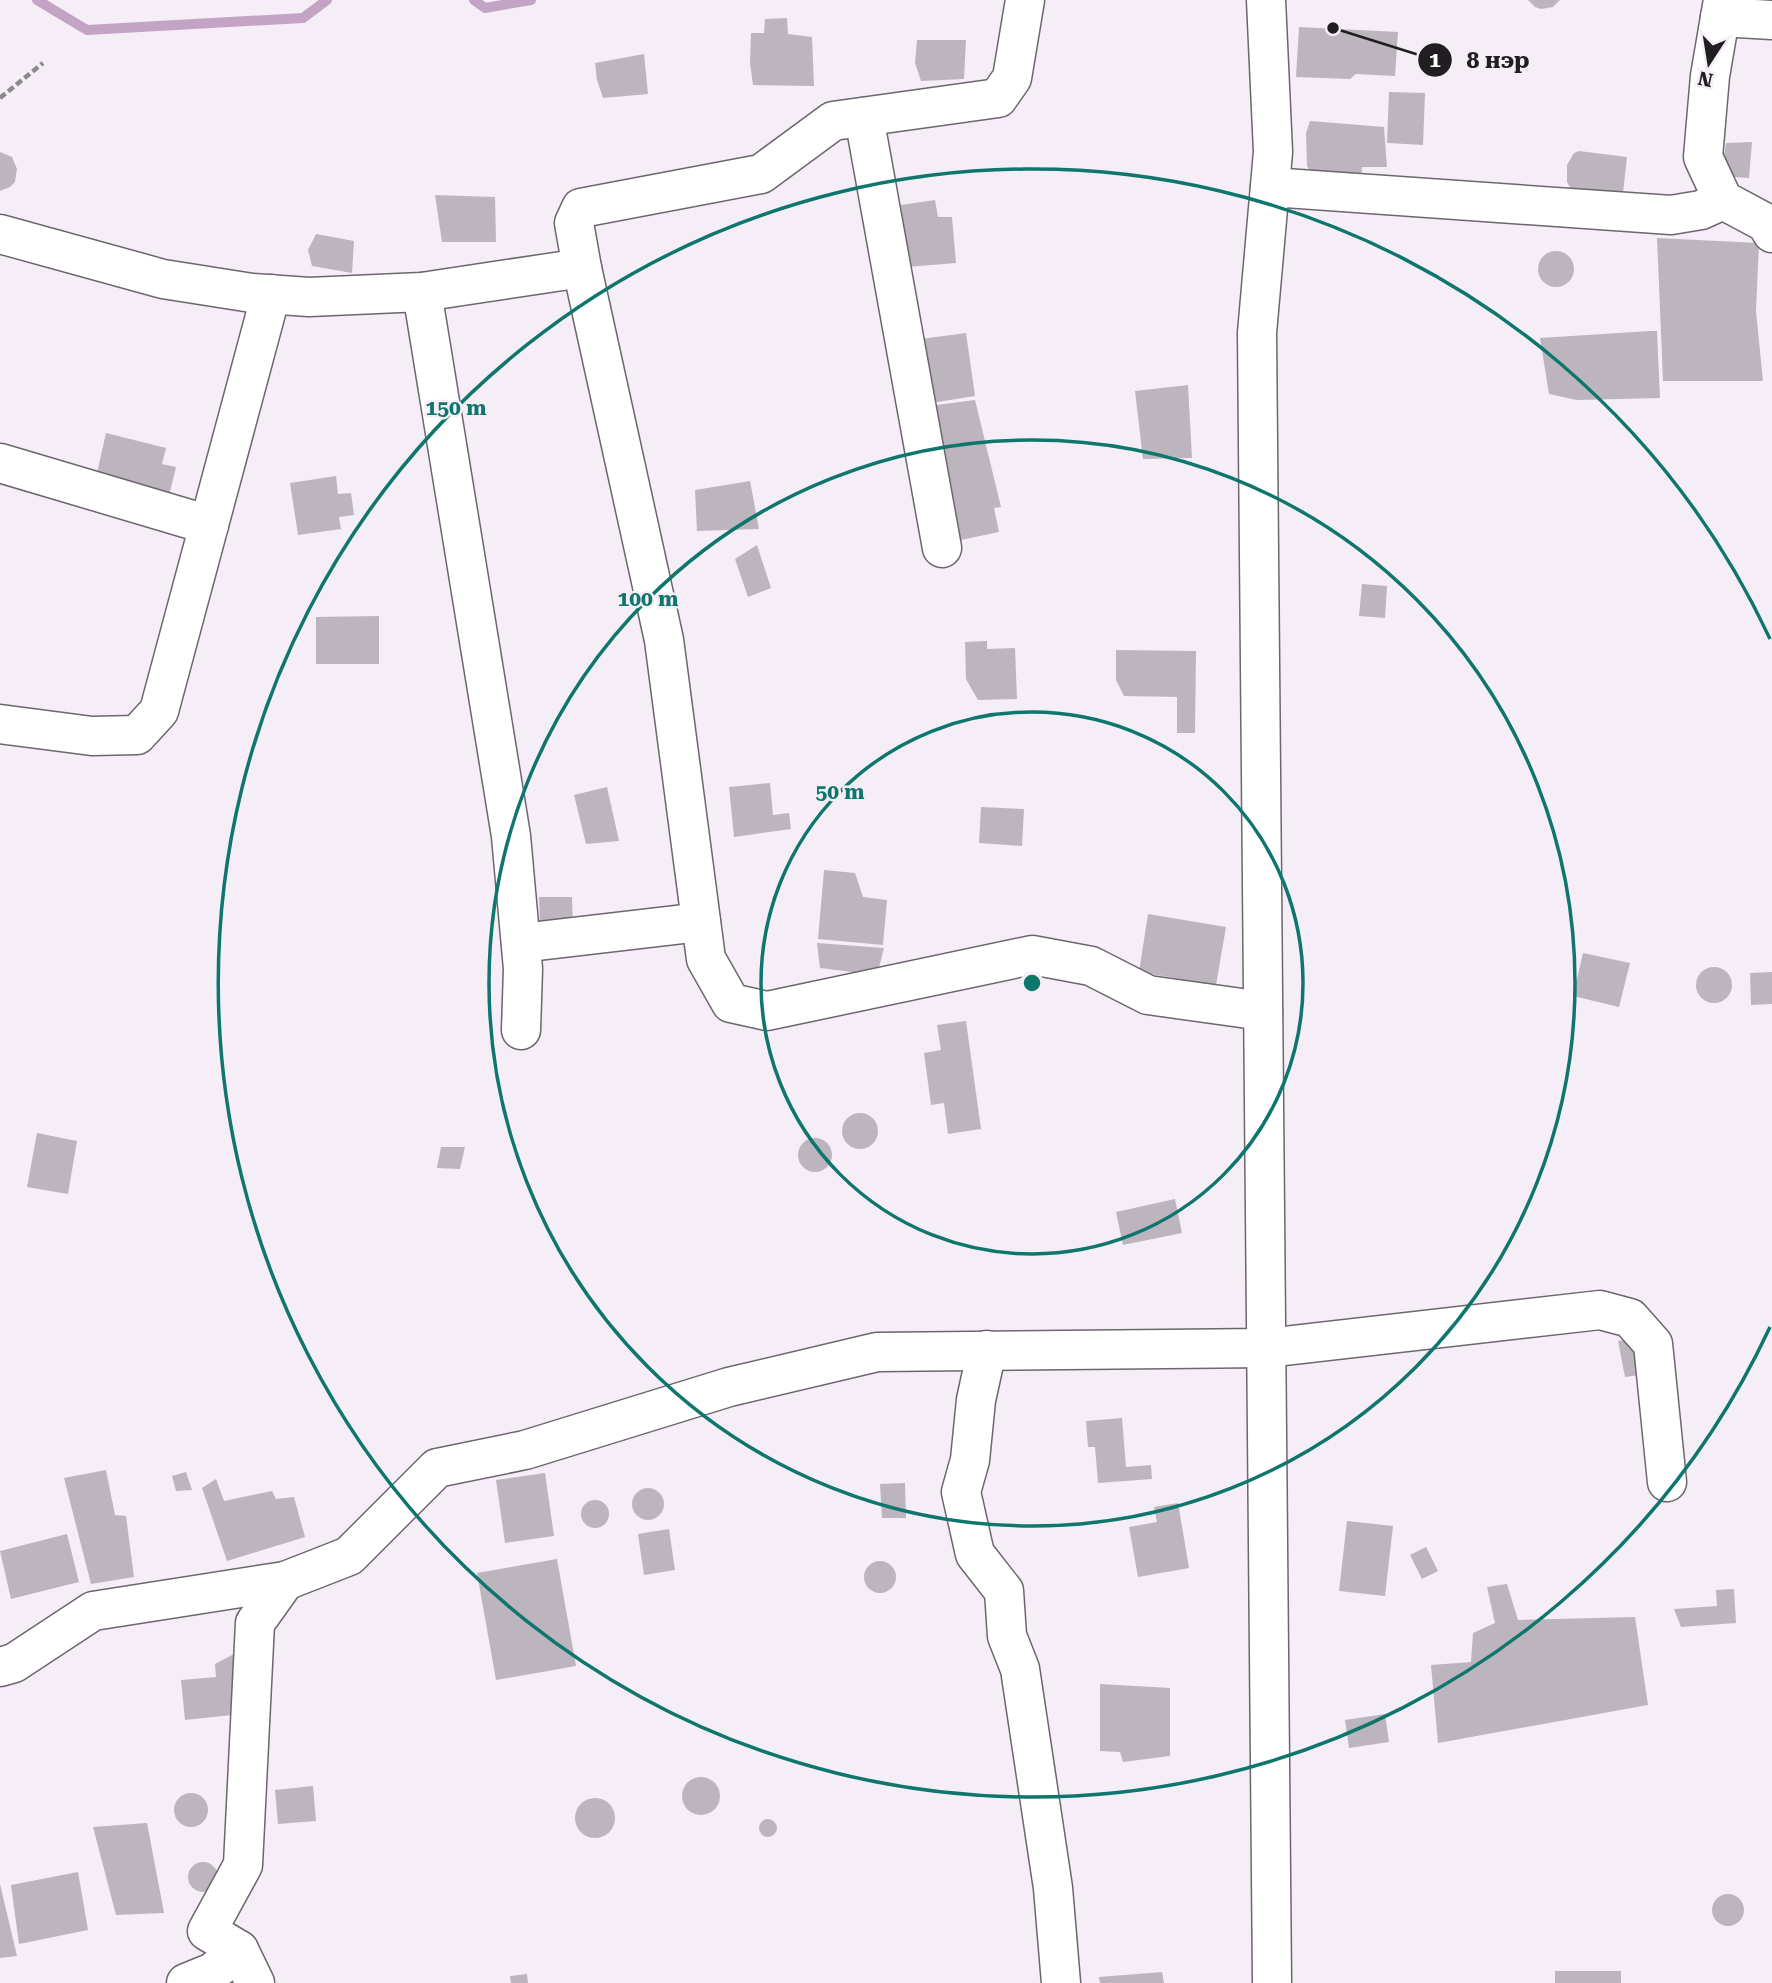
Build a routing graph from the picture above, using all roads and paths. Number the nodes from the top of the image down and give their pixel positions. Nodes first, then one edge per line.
1 (1025, 0) edge
2 (1266, 0) edge
3 (1721, 8) edge
4 (1772, 20) edge
5 (44, 63) dead end
6 (0, 98) edge
7 (864, 117) junction
8 (1270, 187) junction
9 (1723, 200) junction
10 (1772, 233) edge
11 (0, 234) edge
12 (582, 268) junction
13 (422, 292) junction
14 (271, 293) junction
15 (0, 463) edge
16 (209, 525) junction
17 (942, 548) dead end
18 (0, 724) edge
19 (701, 922) junction
20 (521, 943) junction
21 (1263, 1011) junction
22 (521, 1030) dead end
23 (1266, 1348) junction
24 (987, 1350) junction
25 (1667, 1482) dead end
26 (285, 1581) junction
27 (0, 1667) edge
28 (247, 1966) edge
29 (186, 1983) edge
30 (1061, 1983) edge
31 (1272, 1983) edge

1 - 7 street
2 - 8 street
3 - 4 street
3 - 9 street
5 - 6 path
7 - 12 street
7 - 17 street
8 - 9 street
8 - 21 street
9 - 10 street
11 - 14 street
12 - 13 street
12 - 19 street
13 - 14 street
13 - 20 street
14 - 16 street
15 - 16 street
16 - 18 street
19 - 20 street
19 - 21 street
20 - 22 street
21 - 23 street
23 - 24 street
23 - 25 street
23 - 31 street
24 - 26 street
24 - 30 street
26 - 27 street
26 - 28 street
28 - 29 street

